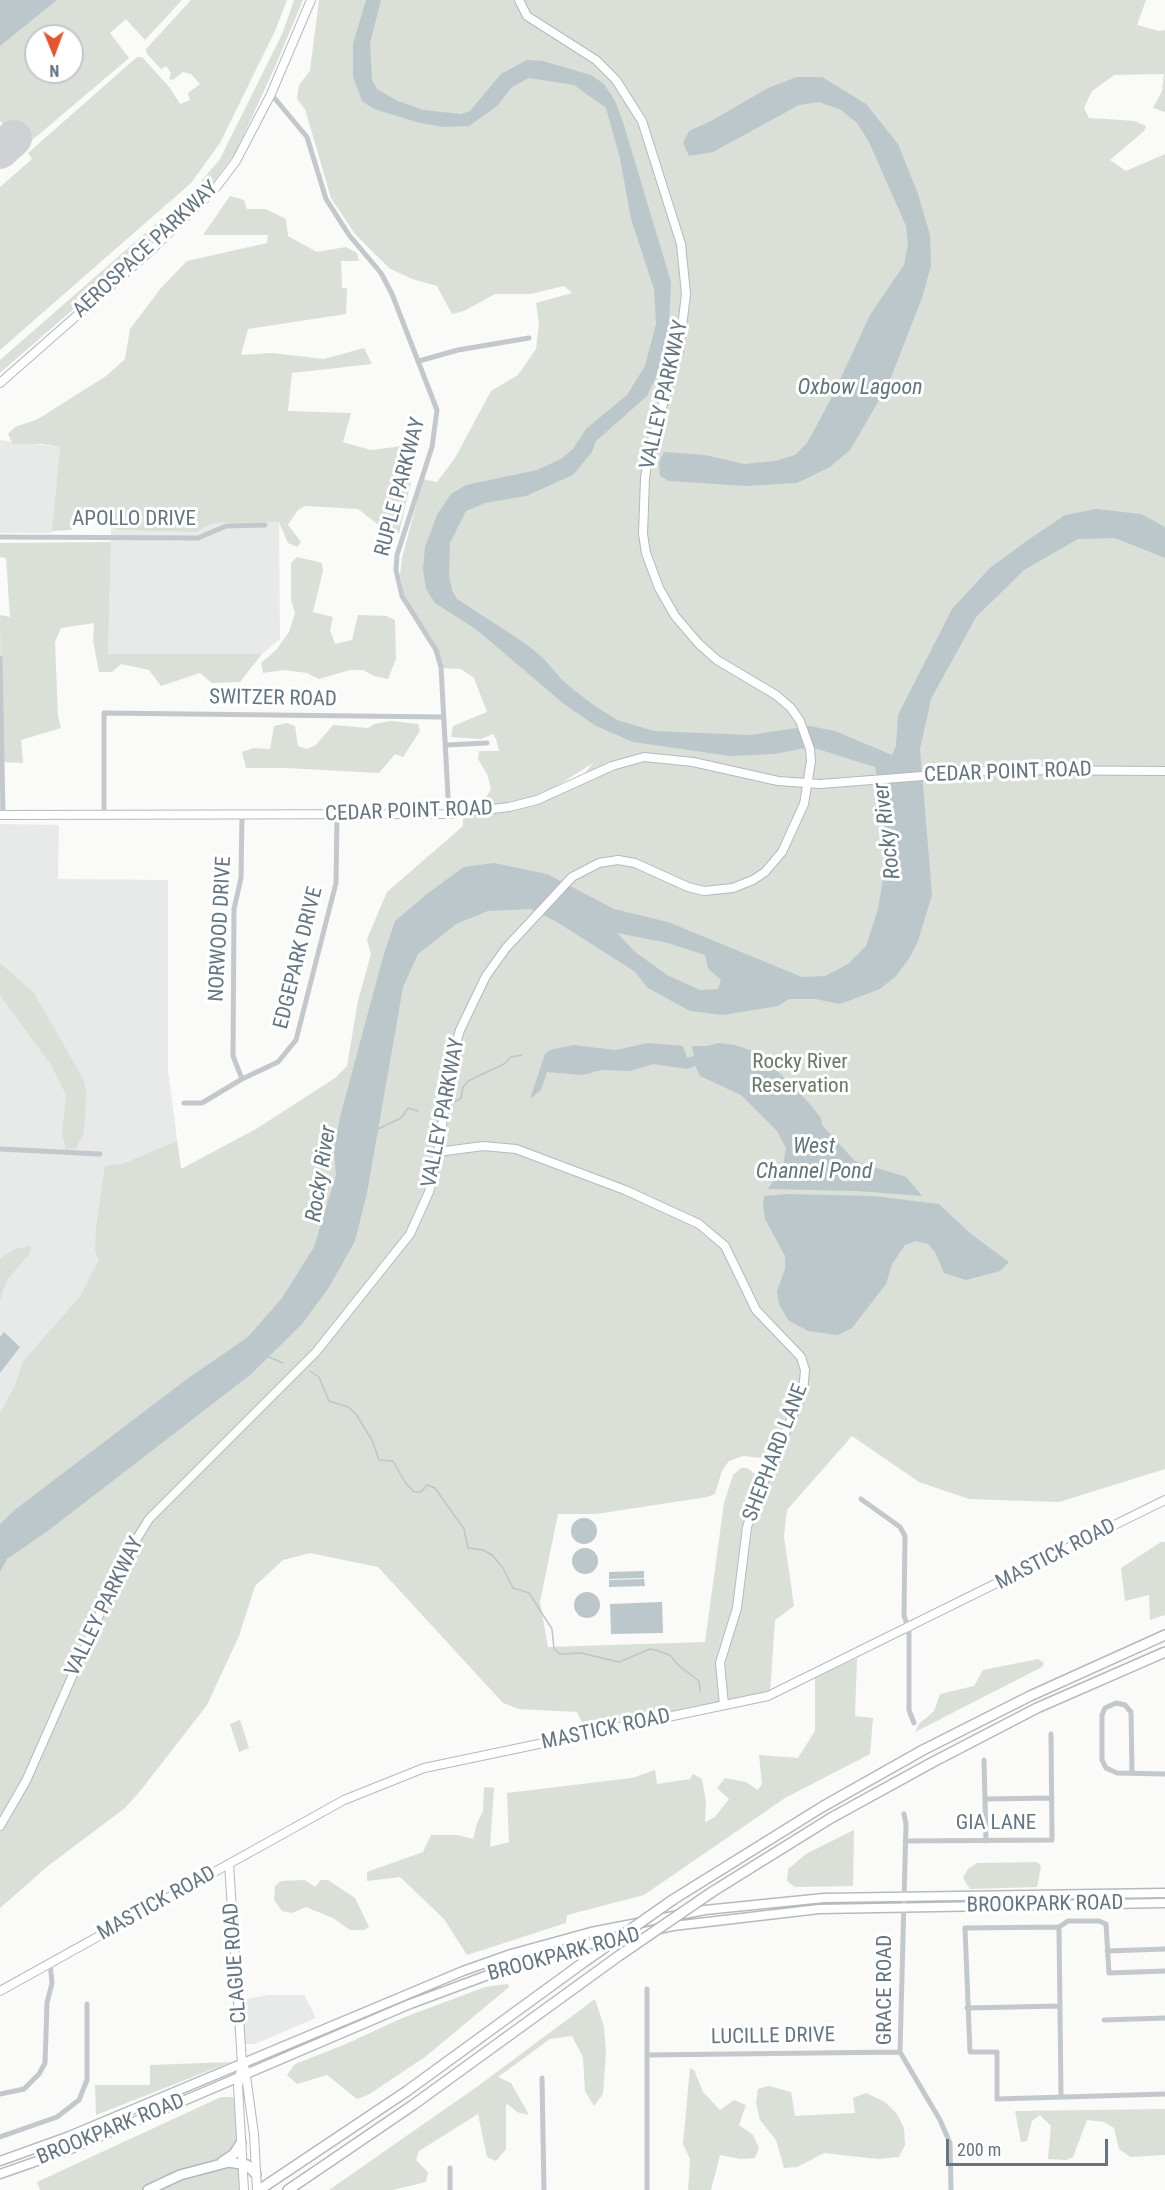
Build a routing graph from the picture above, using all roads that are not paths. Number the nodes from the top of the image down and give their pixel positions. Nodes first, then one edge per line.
1 (310, 0) edge
2 (519, 0) edge
3 (271, 94) junction
4 (529, 338) dead end
5 (419, 361) junction
6 (0, 383) edge
7 (265, 525) dead end
8 (0, 537) edge
9 (0, 657) edge
10 (443, 717) junction
11 (487, 743) dead end
12 (446, 745) junction
13 (1165, 771) edge
14 (808, 784) junction
15 (104, 814) junction
16 (449, 814) junction
17 (1, 815) edge
18 (337, 815) junction
19 (242, 816) junction
20 (242, 1079) junction
21 (184, 1103) dead end
22 (0, 1149) edge
23 (438, 1152) junction
24 (100, 1154) dead end
25 (861, 1499) dead end
26 (1165, 1500) edge
27 (909, 1629) junction
28 (1165, 1635) edge
29 (1165, 1652) edge
30 (724, 1705) junction
31 (914, 1723) dead end
32 (1051, 1734) dead end
33 (984, 1760) dead end
34 (1132, 1772) junction
35 (1165, 1774) edge
36 (1052, 1798) junction
37 (985, 1799) junction
38 (904, 1814) dead end
39 (0, 1826) edge
40 (905, 1840) junction
41 (986, 1841) junction
42 (229, 1864) junction
43 (1165, 1893) edge
44 (903, 1896) junction
45 (1165, 1903) edge
46 (903, 1907) junction
47 (1059, 1927) junction
48 (1165, 1949) edge
49 (1107, 1951) junction
50 (50, 1963) junction
51 (1165, 1971) edge
52 (647, 1989) dead end
53 (0, 1990) edge
54 (87, 2004) dead end
55 (1060, 2006) junction
56 (967, 2008) junction
57 (1165, 2018) edge
58 (1104, 2020) dead end
59 (900, 2052) junction
60 (647, 2055) junction
61 (242, 2063) junction
62 (243, 2075) junction
63 (542, 2078) dead end
64 (0, 2094) edge
65 (1165, 2094) edge
66 (1061, 2097) junction
67 (0, 2137) edge
68 (241, 2143) junction
69 (0, 2161) edge
70 (243, 2163) junction
71 (218, 2164) junction
72 (450, 2168) dead end
73 (0, 2174) edge
74 (256, 2174) junction
75 (148, 2190) edge
76 (244, 2190) edge
77 (258, 2190) edge
78 (288, 2190) edge
79 (450, 2190) edge
80 (544, 2190) edge
81 (647, 2190) edge
82 (951, 2190) edge

1 - 3 street, AEROSPACE PARKWAY
2 - 14 street, VALLEY PARKWAY
3 - 5 street, RUPLE PARKWAY
3 - 6 street, AEROSPACE PARKWAY
4 - 5 street
5 - 10 street, RUPLE PARKWAY
7 - 8 street, APOLLO DRIVE
9 - 17 street
10 - 12 street, RUPLE PARKWAY
10 - 15 street, SWITZER ROAD
11 - 12 street
12 - 16 street, RUPLE PARKWAY
13 - 14 street, CEDAR POINT ROAD
14 - 16 street, CEDAR POINT ROAD
14 - 23 street, VALLEY PARKWAY
15 - 17 street, CEDAR POINT ROAD
15 - 19 street, CEDAR POINT ROAD
16 - 18 street, CEDAR POINT ROAD
18 - 19 street, CEDAR POINT ROAD
18 - 20 street, EDGEPARK DRIVE
19 - 20 street, NORWOOD DRIVE
20 - 21 street, EDGEPARK DRIVE
22 - 24 street
23 - 30 street, SHEPHARD LANE
23 - 39 street, VALLEY PARKWAY
25 - 27 street
26 - 27 street, MASTICK ROAD
27 - 30 street, MASTICK ROAD
27 - 31 street
28 - 77 highway, bridge
29 - 78 highway, bridge
30 - 42 street, MASTICK ROAD
32 - 36 street, GIA LANE
33 - 37 street
34 - 34 street
34 - 35 street
36 - 37 street
36 - 41 street, GIA LANE
37 - 41 street
38 - 40 street, GRACE ROAD
40 - 41 street, GIA LANE
40 - 44 street, GRACE ROAD
42 - 50 street, MASTICK ROAD
42 - 61 street, CLAGUE ROAD
43 - 44 main road, BROOKPARK ROAD
44 - 46 street, GRACE ROAD
44 - 61 main road, BROOKPARK ROAD
45 - 46 main road, BROOKPARK ROAD
46 - 59 street, GRACE ROAD
46 - 62 main road, BROOKPARK ROAD
47 - 49 street
47 - 55 street
47 - 56 street
48 - 49 street
49 - 51 street
50 - 53 street, MASTICK ROAD
50 - 64 street
52 - 60 street
54 - 67 street
55 - 56 street
55 - 66 street
56 - 66 street
57 - 58 street
59 - 60 street, LUCILLE DRIVE
59 - 82 street, GRACE ROAD
60 - 81 street
61 - 62 street, CLAGUE ROAD
61 - 69 main road, BROOKPARK ROAD
62 - 68 street, CLAGUE ROAD
62 - 73 main road, BROOKPARK ROAD
62 - 74 street, CLAGUE ROAD
63 - 80 street
65 - 66 street
68 - 70 street, CLAGUE ROAD
68 - 71 highway
70 - 71 highway
70 - 74 highway
70 - 76 street, CLAGUE ROAD
71 - 75 highway
72 - 79 street
74 - 77 street, CLAGUE ROAD

